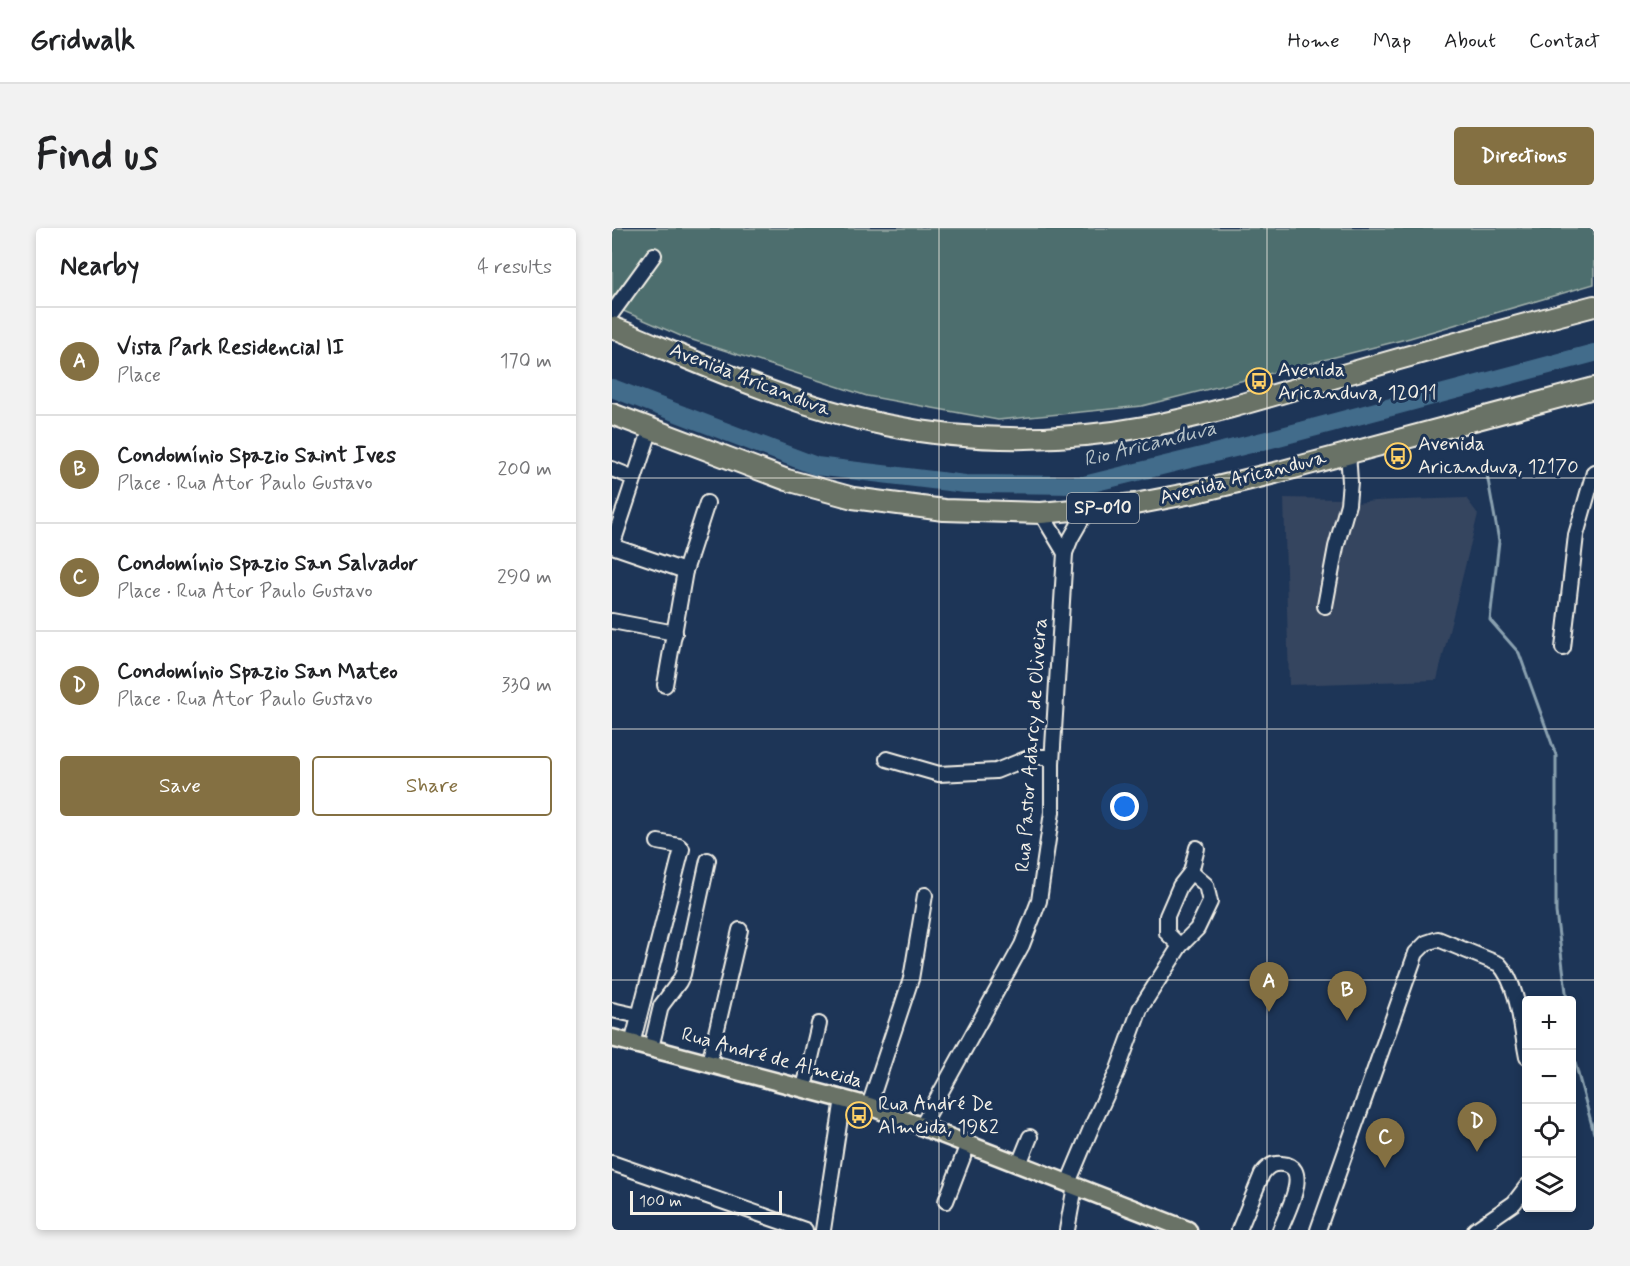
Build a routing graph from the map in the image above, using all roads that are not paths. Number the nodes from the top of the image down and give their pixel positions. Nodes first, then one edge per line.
1 (654, 255) dead end
2 (1594, 306) edge
3 (612, 313) edge
4 (612, 327) edge
5 (1594, 387) edge
6 (612, 414) edge
7 (651, 428) junction
8 (1348, 452) junction
9 (612, 469) edge
10 (1594, 472) edge
11 (634, 478) junction
12 (706, 503) dead end
13 (1087, 510) junction
14 (1041, 513) junction
15 (1065, 553) junction
16 (685, 571) junction
17 (1325, 606) dead end
18 (612, 621) edge
19 (675, 633) junction
20 (1563, 648) dead end
21 (665, 685) dead end
22 (1052, 757) junction
23 (887, 759) dead end
24 (658, 842) dead end
25 (1197, 848) dead end
26 (708, 860) dead end
27 (1191, 872) junction
28 (925, 895) dead end
29 (740, 930) dead end
30 (1180, 946) junction
31 (612, 1010) edge
32 (639, 1016) junction
33 (819, 1024) dead end
34 (612, 1038) edge
35 (632, 1044) junction
36 (651, 1048) junction
37 (1526, 1050) edge
38 (709, 1063) junction
39 (804, 1088) junction
40 (843, 1098) junction
41 (869, 1106) junction
42 (922, 1126) junction
43 (1030, 1137) dead end
44 (968, 1144) junction
45 (612, 1163) edge
46 (1019, 1164) junction
47 (1071, 1184) junction
48 (1522, 1193) edge
49 (946, 1202) dead end
50 (805, 1230) edge
51 (823, 1230) edge
52 (1067, 1230) edge
53 (1188, 1230) edge
54 (1239, 1230) edge
55 (1280, 1230) edge
56 (1318, 1230) edge
57 (1475, 1230) edge

1 - 3 street
2 - 4 highway, Avenida Aricanduva
5 - 8 highway, Avenida Aricanduva / SP-010
6 - 7 highway, Avenida Aricanduva / SP-010
7 - 11 street
7 - 14 highway, Avenida Aricanduva / SP-010
8 - 13 highway, Avenida Aricanduva / SP-010
8 - 17 street
9 - 11 street
10 - 20 street
11 - 16 street
12 - 16 street
13 - 14 highway, Avenida Aricanduva / SP-010
13 - 15 street, Rua Pastor Adarcy de Oliveira
14 - 15 street
15 - 22 street, Rua Pastor Adarcy de Oliveira
16 - 19 street
18 - 19 street
19 - 21 street
22 - 23 street
22 - 42 street, Rua Pastor Adarcy de Oliveira
24 - 32 street
25 - 27 street
26 - 36 street
27 - 30 street
27 - 30 street
28 - 41 street
29 - 38 street
30 - 47 street
31 - 32 street
32 - 35 street
33 - 39 street
34 - 35 main road, Rua André de Almeida
35 - 36 main road, Rua André de Almeida
36 - 38 main road, Rua André de Almeida
37 - 56 street
38 - 39 main road, Rua André de Almeida
39 - 40 main road, Rua André de Almeida
40 - 41 main road, Rua André de Almeida
40 - 51 street
41 - 42 main road, Rua André de Almeida
42 - 44 main road, Rua André de Almeida
43 - 46 street
44 - 46 main road, Rua André de Almeida
44 - 49 street
45 - 50 street
46 - 47 main road, Rua André de Almeida
47 - 52 street
47 - 53 main road, Rua André de Almeida
48 - 57 street
54 - 55 street

